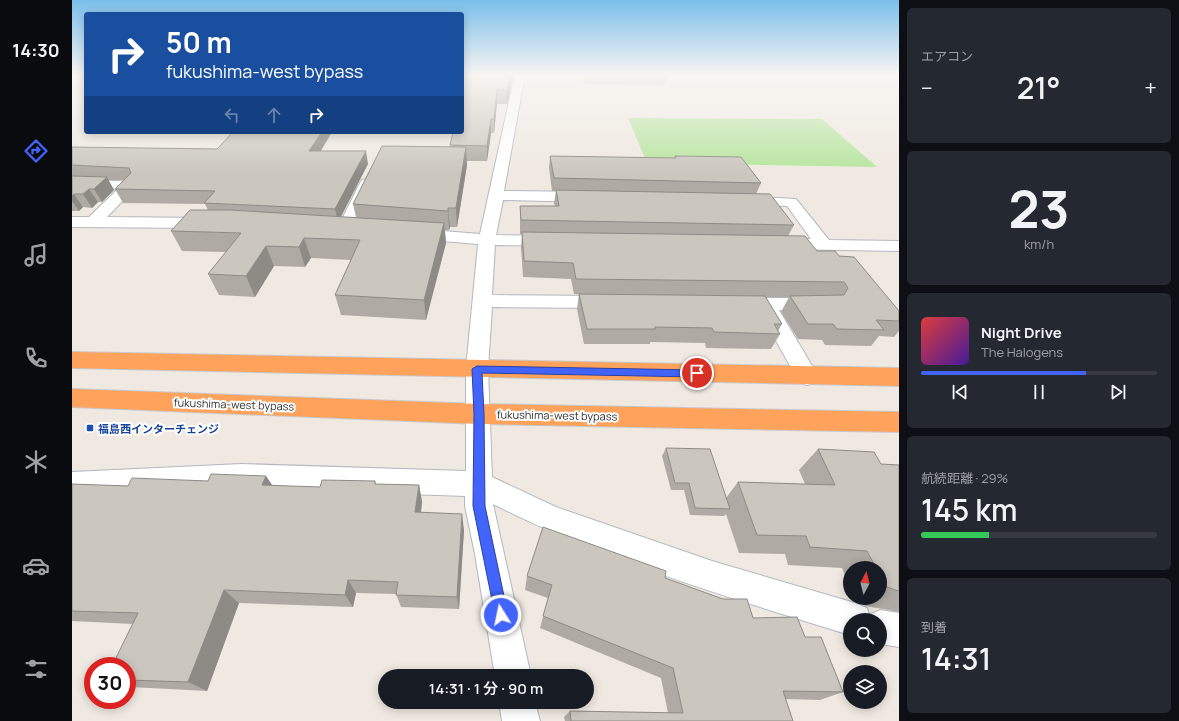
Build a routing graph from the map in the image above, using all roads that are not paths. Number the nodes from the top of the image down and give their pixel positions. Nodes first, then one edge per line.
1 (514, 108) edge
2 (374, 169) edge
3 (72, 183) edge
4 (497, 195) junction
5 (600, 197) edge
6 (735, 201) edge
7 (72, 222) edge
8 (93, 222) junction
9 (223, 223) edge
10 (346, 229) edge
11 (401, 232) edge
12 (487, 240) junction
13 (566, 241) edge
14 (769, 244) edge
15 (824, 245) junction
16 (899, 246) edge
17 (482, 301) junction
18 (623, 302) edge
19 (718, 303) edge
20 (764, 304) junction
21 (826, 304) edge
22 (72, 360) edge
23 (477, 369) junction
24 (807, 376) junction
25 (899, 377) edge
26 (72, 398) edge
27 (106, 399) junction
28 (72, 403) edge
29 (479, 414) junction
30 (899, 422) edge
31 (72, 484) edge
32 (480, 495) junction
33 (843, 616) edge
34 (887, 628) edge
35 (899, 630) edge
36 (512, 669) edge
37 (518, 709) edge
38 (521, 721) edge

1 - 4 street
2 - 10 street
3 - 8 street
4 - 5 street
4 - 12 street
6 - 15 street
7 - 8 street
8 - 9 street
11 - 12 street
12 - 13 street
12 - 17 street
14 - 15 street
15 - 16 street
17 - 18 street
17 - 23 street
19 - 20 street
20 - 21 street
20 - 24 street
22 - 23 highway
23 - 24 highway
23 - 29 street
24 - 25 highway
26 - 27 highway, fukushima-west bypass
27 - 28 highway
27 - 29 highway, fukushima-west bypass
29 - 30 highway, fukushima-west bypass
29 - 32 street
31 - 32 street
32 - 33 street
32 - 36 street
34 - 35 street
37 - 38 street

